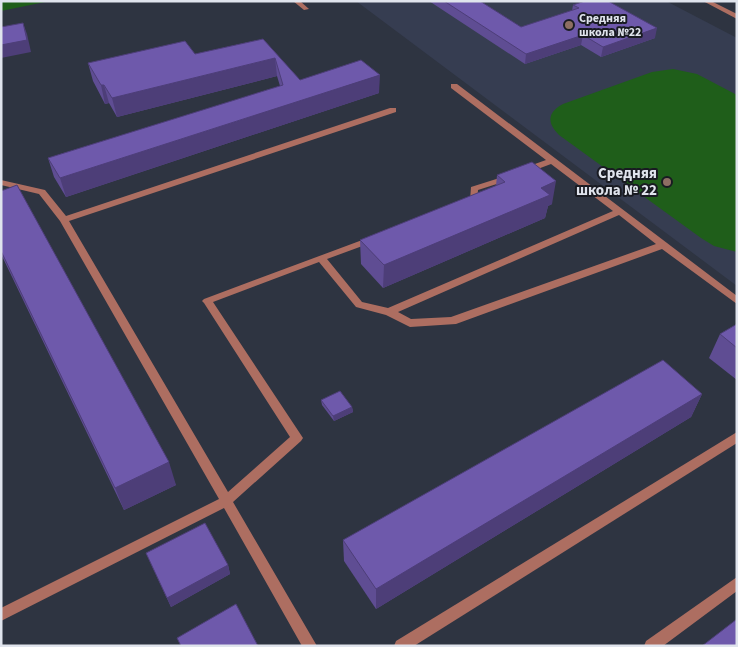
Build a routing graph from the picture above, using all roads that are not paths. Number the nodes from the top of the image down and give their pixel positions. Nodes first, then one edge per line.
1 (296, 1) edge
2 (706, 1) edge
3 (306, 9) dead end
4 (737, 17) edge
5 (454, 86) dead end
6 (393, 110) dead end
7 (552, 161) junction
8 (1, 182) edge
9 (456, 209) edge
10 (619, 212) junction
11 (64, 220) junction
12 (384, 235) edge
13 (663, 245) junction
14 (322, 258) junction
15 (737, 301) edge
16 (389, 312) junction
17 (737, 437) edge
18 (226, 500) junction
19 (737, 583) edge
20 (1, 615) edge
21 (310, 646) edge
22 (401, 646) edge
23 (651, 646) edge

1 - 3 lane
2 - 4 lane
5 - 7 lane
6 - 11 lane
7 - 9 lane
7 - 10 lane
8 - 11 lane
10 - 13 lane
10 - 16 lane
11 - 18 lane
12 - 14 lane
13 - 15 lane
13 - 16 lane
14 - 16 lane
14 - 18 lane
17 - 22 lane
18 - 20 lane
18 - 21 lane
19 - 23 lane

